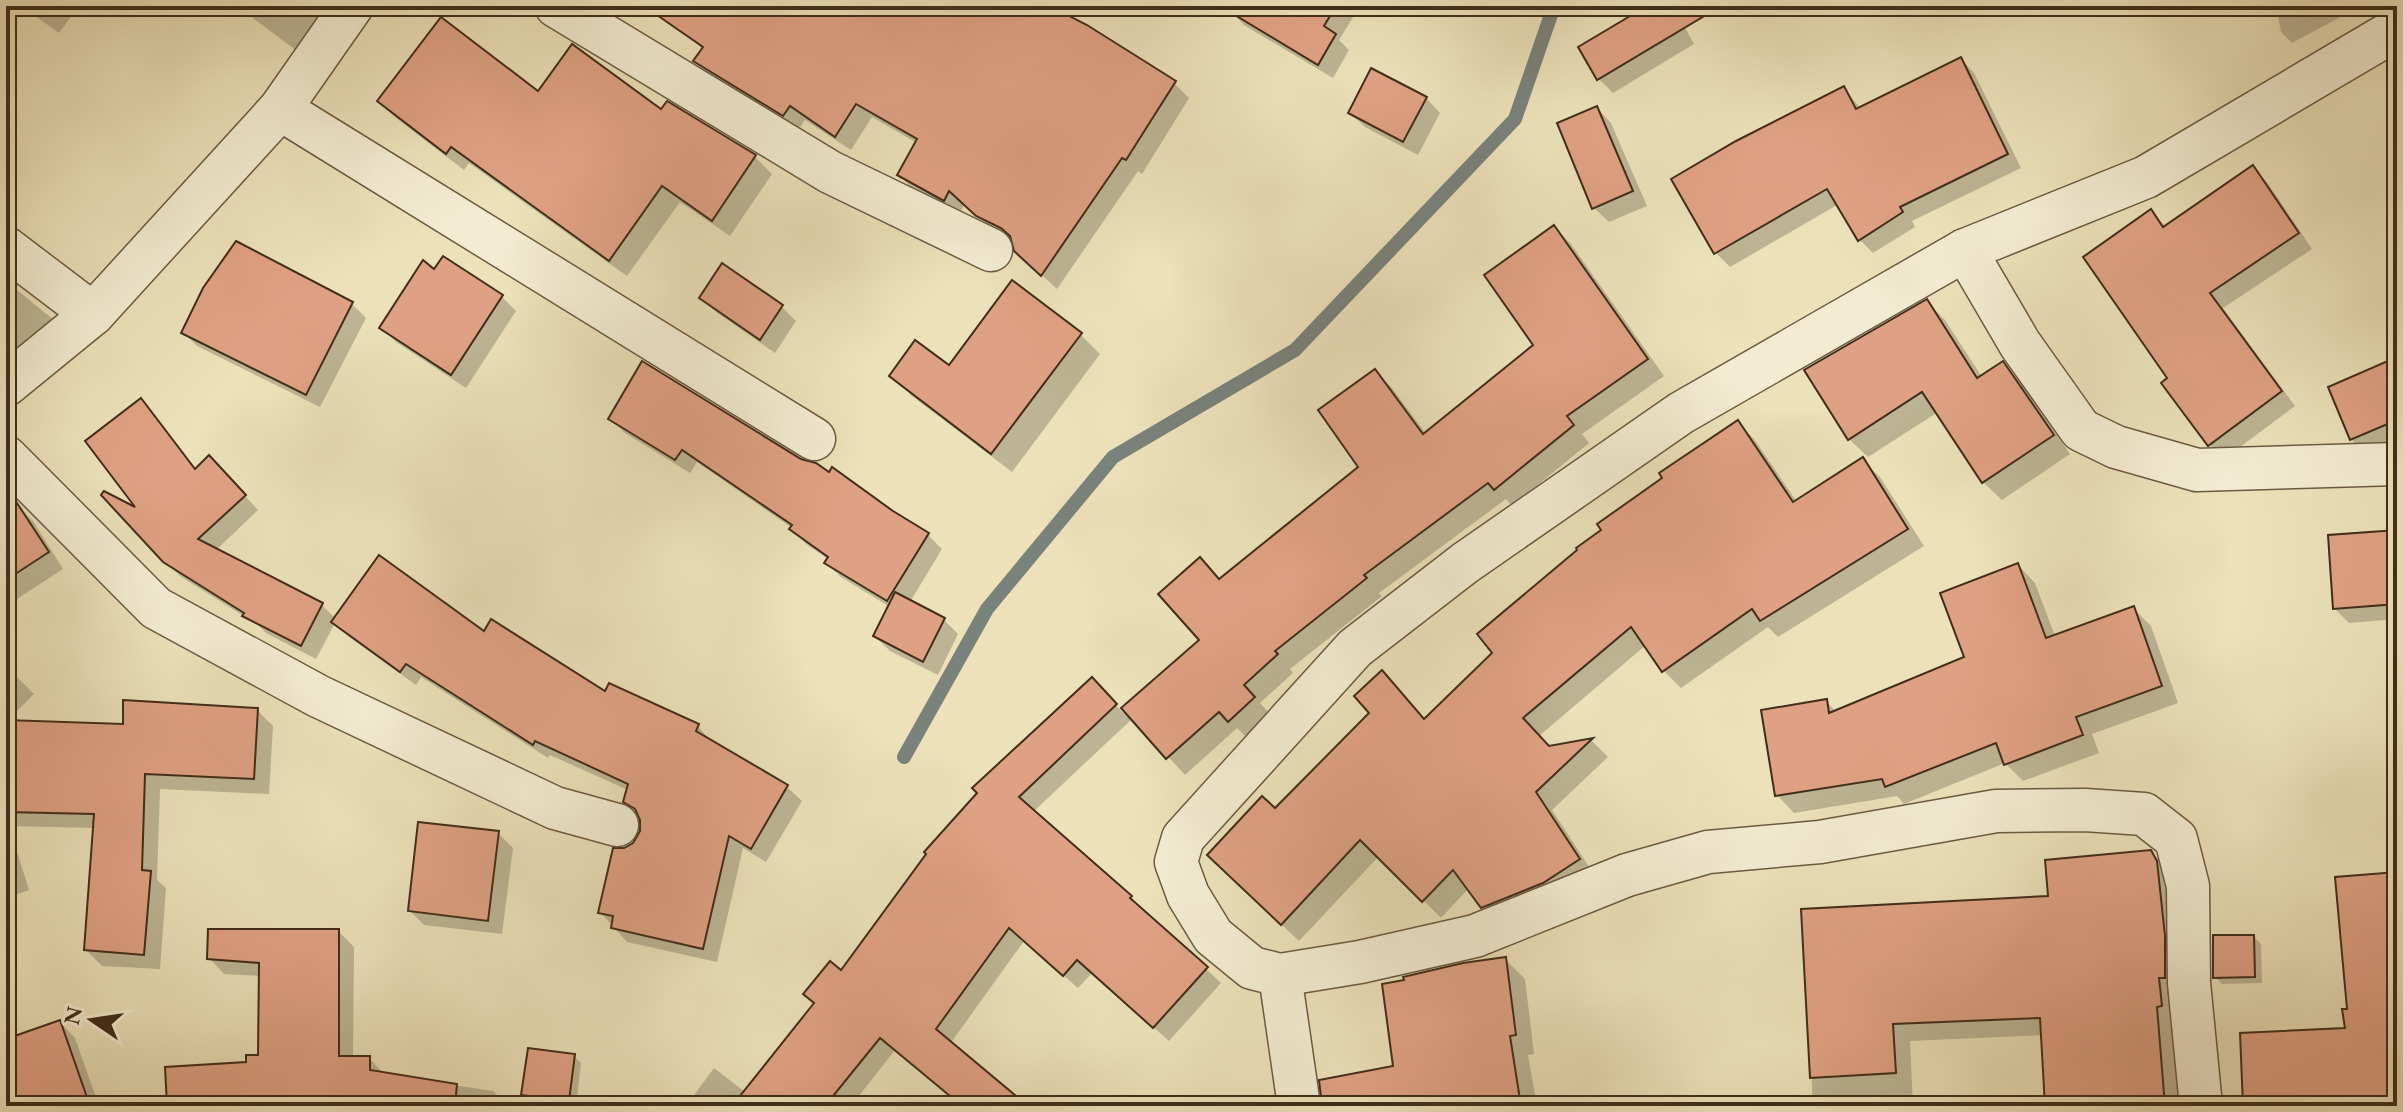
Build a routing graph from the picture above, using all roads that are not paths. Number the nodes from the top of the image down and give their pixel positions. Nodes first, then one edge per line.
1 (352, 6) edge
2 (556, 6) edge
3 (2397, 29) edge
4 (280, 109) junction
5 (6, 248) edge
6 (991, 250) dead end
7 (1965, 250) junction
8 (93, 314) junction
9 (6, 385) edge
10 (814, 439) dead end
11 (6, 457) edge
12 (2397, 464) edge
13 (617, 825) dead end
14 (1280, 975) junction
15 (1299, 1106) edge
16 (2201, 1106) edge

1 - 4 street
2 - 6 street
3 - 7 street
4 - 8 street
4 - 10 street
5 - 8 street
7 - 12 street
7 - 14 street
8 - 9 street
11 - 13 street
14 - 15 street
14 - 16 street

